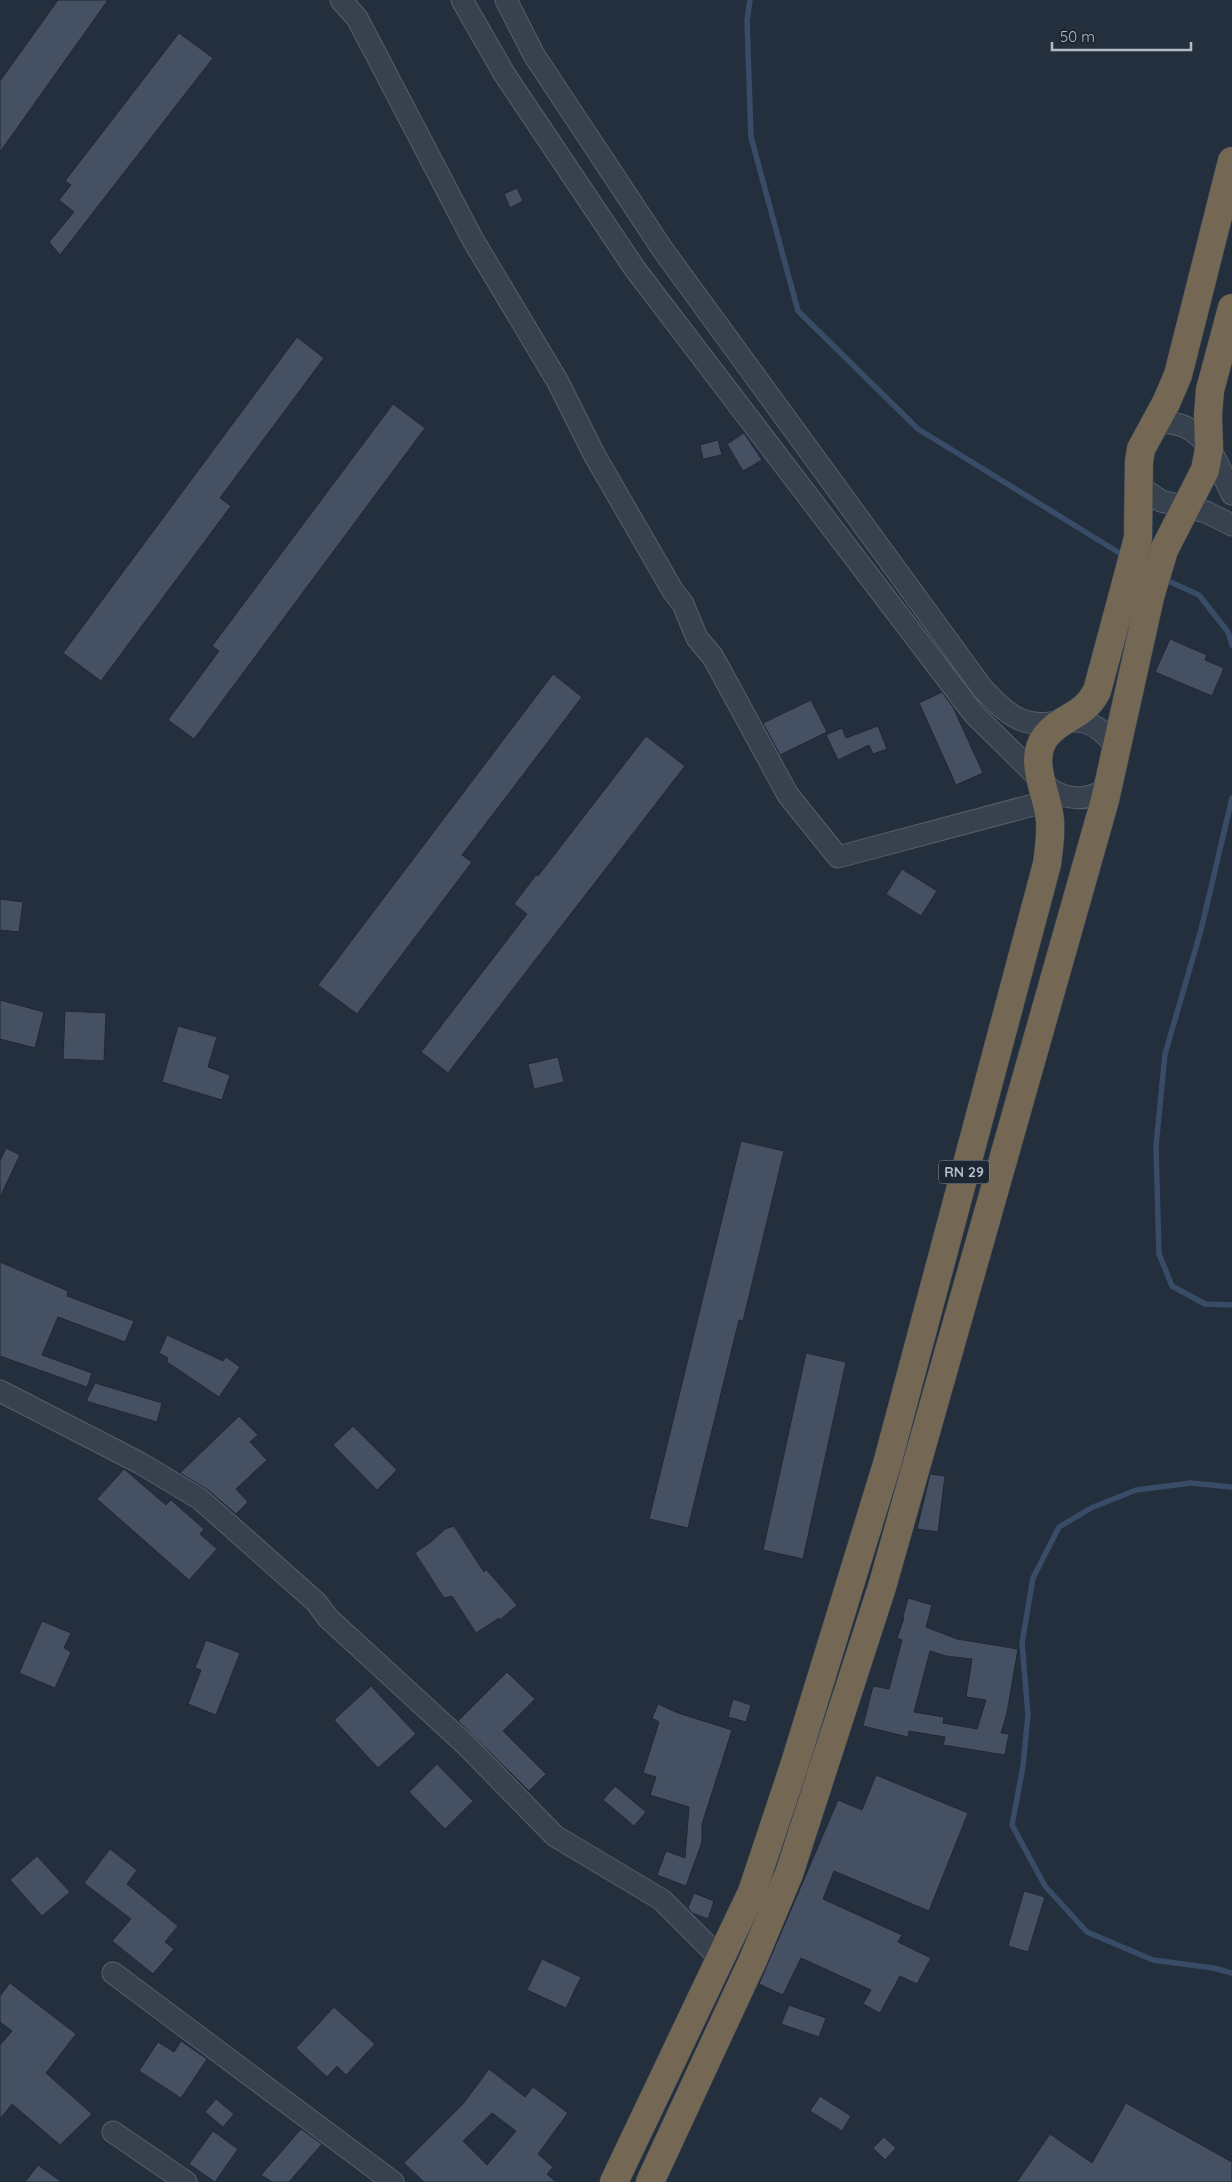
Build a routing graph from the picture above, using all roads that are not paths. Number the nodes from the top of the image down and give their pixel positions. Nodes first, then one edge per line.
1 (341, 0) edge
2 (462, 0) edge
3 (506, 0) edge
4 (1232, 161) edge
5 (1232, 308) edge
6 (1154, 424) junction
7 (1209, 449) junction
8 (1139, 486) junction
9 (1232, 494) edge
10 (1186, 507) junction
11 (1232, 525) edge
12 (1065, 720) junction
13 (1116, 747) junction
14 (1108, 788) junction
15 (1045, 791) junction
16 (0, 1391) edge
17 (721, 1959) junction
18 (113, 1973) dead end
19 (113, 2132) dead end
20 (655, 2180) edge
21 (186, 2182) edge
22 (394, 2182) edge
23 (614, 2182) edge

1 - 15 street
2 - 15 street
3 - 12 street
4 - 6 highway, RN 29
5 - 7 highway, RN 29
6 - 7 street
6 - 8 highway, RN 29
7 - 9 street
7 - 10 highway, RN 29
8 - 10 street
8 - 12 highway, RN 29
10 - 11 street
10 - 13 highway, RN 29
12 - 13 street
12 - 15 highway, RN 29
13 - 14 highway, RN 29
14 - 15 street
14 - 20 highway, RN 29
15 - 17 highway, RN 29
16 - 17 street
17 - 23 highway, RN 29
18 - 22 street
19 - 21 street

